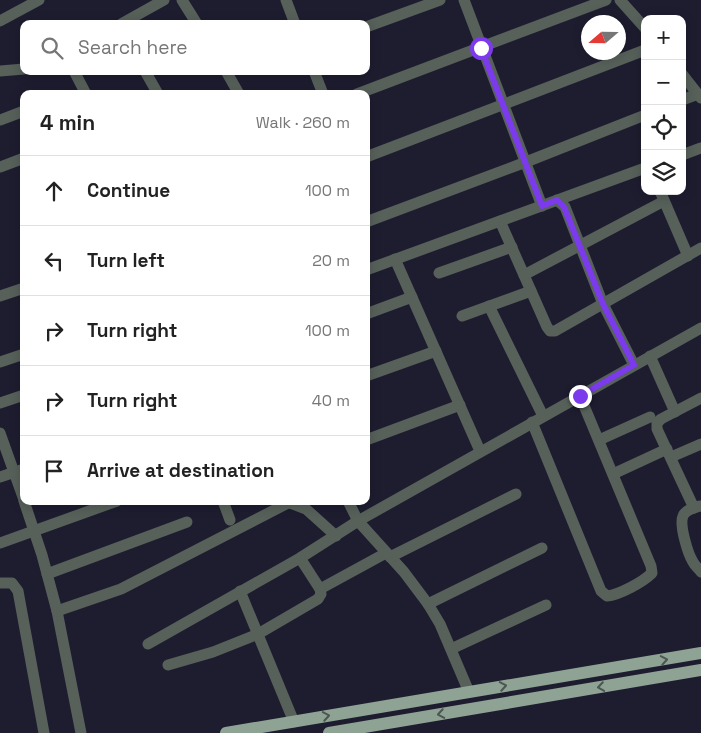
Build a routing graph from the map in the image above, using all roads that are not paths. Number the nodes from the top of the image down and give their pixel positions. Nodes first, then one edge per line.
1 (39, 0) edge
2 (164, 0) edge
3 (182, 0) edge
4 (286, 0) edge
5 (440, 0) edge
6 (464, 0) edge
7 (606, 0) edge
8 (620, 0) edge
9 (128, 20) edge
10 (194, 20) edge
11 (294, 20) edge
12 (0, 21) edge
13 (641, 24) edge
14 (370, 26) edge
15 (481, 48) junction
16 (641, 52) edge
17 (20, 69) edge
18 (0, 71) edge
19 (76, 75) edge
20 (147, 75) edge
21 (228, 75) edge
22 (316, 75) edge
23 (686, 79) edge
24 (84, 90) edge
25 (156, 90) edge
26 (237, 90) edge
27 (321, 90) edge
28 (367, 90) edge
29 (699, 96) edge
30 (686, 99) edge
31 (504, 105) junction
32 (20, 112) edge
33 (641, 117) edge
34 (0, 120) edge
35 (700, 150) edge
36 (686, 154) edge
37 (370, 155) edge
38 (20, 160) edge
39 (526, 162) junction
40 (0, 167) edge
41 (641, 169) edge
42 (662, 196) edge
43 (557, 200) junction
44 (542, 206) junction
45 (370, 218) edge
46 (500, 221) junction
47 (581, 246) junction
48 (512, 248) junction
49 (701, 248) edge
50 (688, 256) junction
51 (395, 260) junction
52 (370, 269) edge
53 (439, 273) dead end
54 (524, 274) junction
55 (20, 289) edge
56 (531, 291) junction
57 (0, 296) edge
58 (412, 297) junction
59 (603, 304) junction
60 (489, 306) junction
61 (370, 313) edge
62 (462, 316) dead end
63 (701, 328) edge
64 (436, 351) junction
65 (20, 355) edge
66 (650, 356) junction
67 (0, 362) edge
68 (634, 365) junction
69 (370, 375) edge
70 (20, 396) edge
71 (580, 396) junction
72 (701, 398) edge
73 (0, 403) edge
74 (460, 405) junction
75 (675, 412) junction
76 (543, 416) junction
77 (650, 417) dead end
78 (532, 422) junction
79 (0, 433) edge
80 (370, 439) edge
81 (598, 440) junction
82 (701, 444) edge
83 (480, 451) junction
84 (669, 453) junction
85 (19, 471) edge
86 (613, 474) junction
87 (0, 477) edge
88 (516, 494) dead end
89 (25, 505) edge
90 (106, 505) edge
91 (224, 505) edge
92 (281, 505) edge
93 (295, 505) edge
94 (350, 505) edge
95 (697, 507) edge
96 (230, 520) dead end
97 (358, 521) junction
98 (187, 522) dead end
99 (35, 531) junction
100 (336, 536) junction
101 (0, 543) edge
102 (542, 548) dead end
103 (388, 555) junction
104 (300, 558) junction
105 (700, 569) edge
106 (47, 574) junction
107 (0, 583) edge
108 (320, 589) junction
109 (240, 591) junction
110 (428, 604) junction
111 (546, 605) dead end
112 (57, 611) junction
113 (258, 634) junction
114 (148, 644) dead end
115 (451, 649) junction
116 (701, 653) edge
117 (168, 666) dead end
118 (701, 670) edge
119 (469, 692) junction
120 (294, 722) junction
121 (44, 733) edge
122 (80, 733) edge
123 (226, 733) edge
124 (329, 733) edge

1 - 12 street
2 - 9 street
3 - 10 street
4 - 11 street
5 - 14 street
6 - 15 street
7 - 15 street
8 - 13 street
15 - 28 street
15 - 31 street
16 - 31 street
17 - 18 street
19 - 24 street
20 - 25 street
21 - 26 street
22 - 27 street
23 - 29 street
29 - 30 street
31 - 37 street
31 - 39 street
32 - 34 street
33 - 39 street
35 - 36 street
38 - 40 street
39 - 44 street
39 - 45 street
41 - 43 street
42 - 47 street
42 - 50 street
43 - 44 street
43 - 47 street
44 - 46 street
46 - 48 street
46 - 51 street
47 - 54 street
47 - 59 street
48 - 53 street
48 - 54 street
49 - 50 street
50 - 59 street
51 - 52 street
51 - 58 street
54 - 56 street
55 - 57 street
56 - 59 street
56 - 60 street
58 - 61 street
58 - 64 street
59 - 68 street
60 - 62 street
60 - 76 street
63 - 66 street
64 - 69 street
64 - 74 street
65 - 67 street
66 - 68 street
66 - 75 street
68 - 71 street
70 - 73 street
71 - 76 street
71 - 81 street
72 - 75 street
74 - 80 street
74 - 83 street
75 - 84 street
76 - 78 street
77 - 81 street
78 - 83 street
78 - 86 street
79 - 85 street
81 - 86 street
82 - 84 street
83 - 97 street
84 - 86 street
84 - 95 street
85 - 87 street
88 - 103 street
89 - 99 street
90 - 99 street
91 - 96 street
92 - 112 street
93 - 100 street
94 - 97 street
95 - 105 street
97 - 100 street
97 - 103 street
98 - 106 street
99 - 101 street
99 - 106 street
100 - 104 street
102 - 110 street
103 - 108 street
103 - 110 street
104 - 108 street
104 - 109 street
106 - 112 street
107 - 121 street
108 - 113 street
109 - 113 street
109 - 114 street
110 - 115 street
111 - 115 street
112 - 122 street
113 - 117 street
113 - 120 street
115 - 119 street
119 -> 116 main road
118 -> 124 main road
120 -> 119 main road
120 - 123 main road

